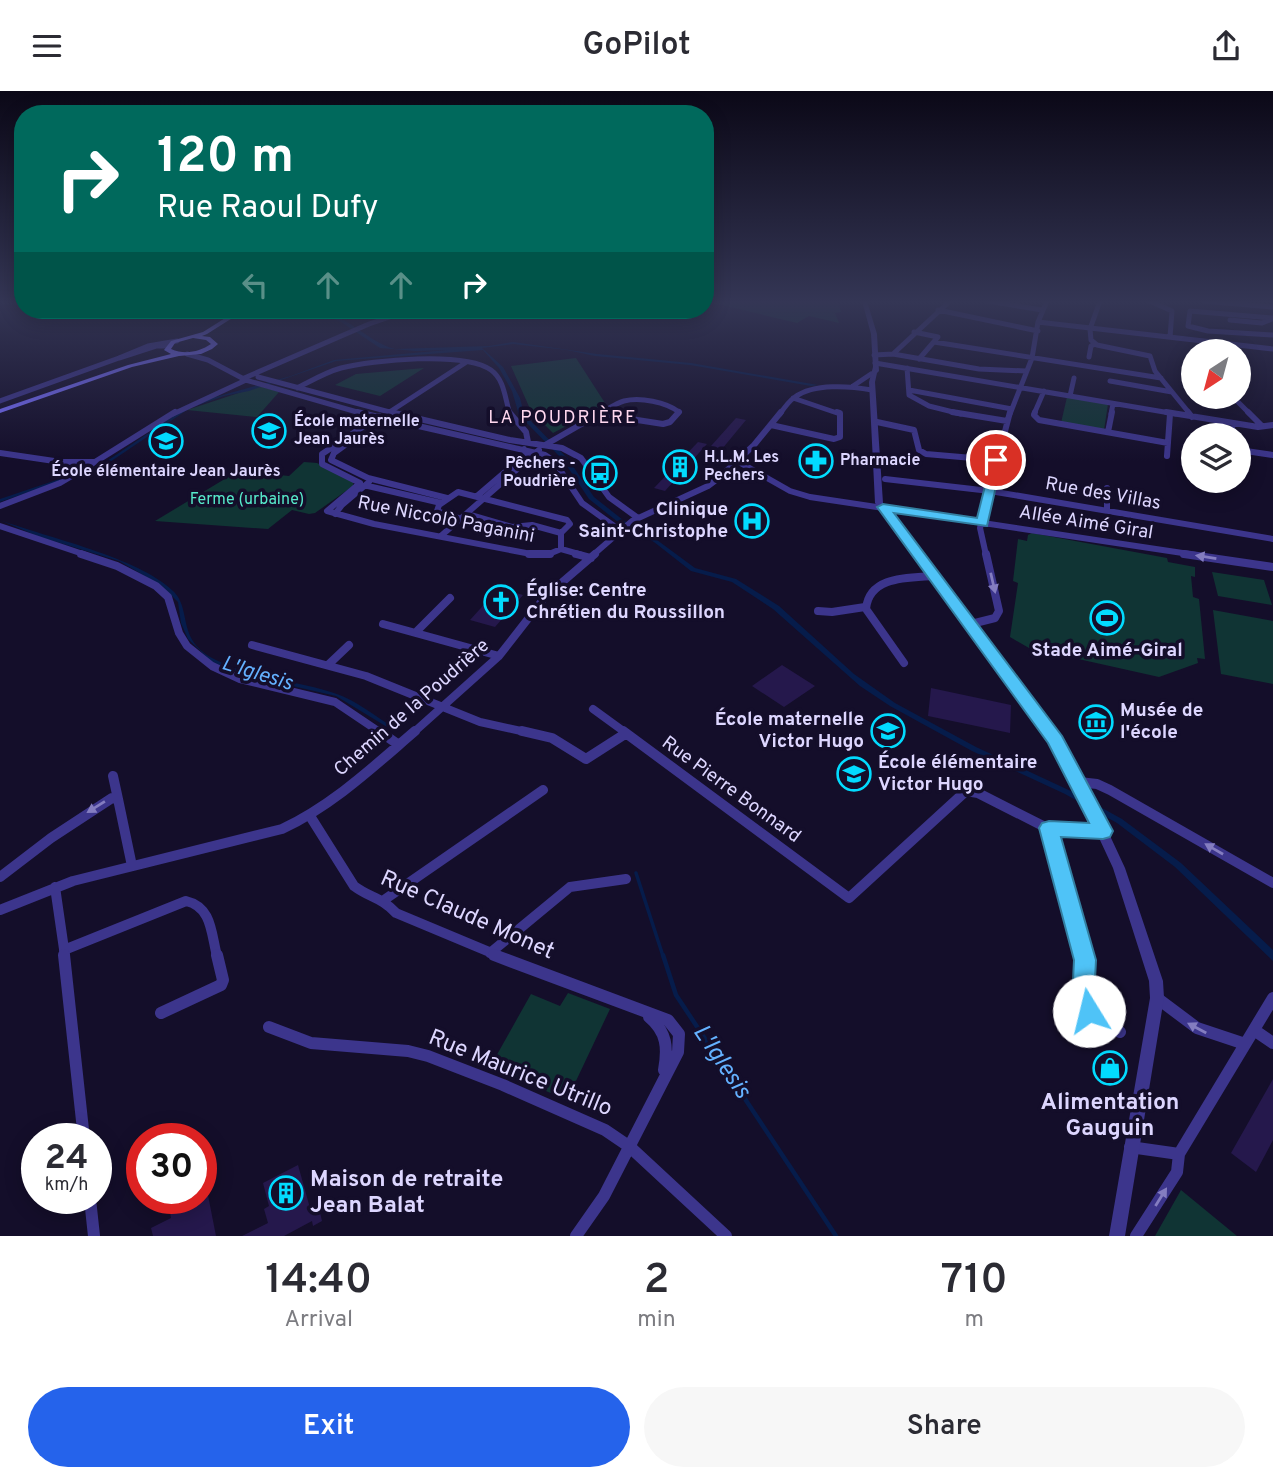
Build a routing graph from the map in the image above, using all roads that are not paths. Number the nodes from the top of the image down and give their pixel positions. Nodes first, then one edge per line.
1 (128, 354) edge
2 (130, 354) edge
3 (157, 354) edge
4 (178, 354) edge
5 (186, 354) edge
6 (207, 354) edge
7 (300, 354) edge
8 (885, 354) edge
9 (895, 354) edge
10 (923, 354) edge
11 (1010, 354) edge
12 (1033, 354) edge
13 (1145, 354) edge
14 (874, 355) joint
15 (119, 358) junction
16 (1032, 358) junction
17 (919, 359) junction
18 (465, 363) junction
19 (907, 368) junction
20 (1026, 371) junction
21 (1074, 377) dead end
22 (252, 378) junction
23 (1161, 378) junction
24 (874, 380) junction
25 (1110, 381) dead end
26 (855, 386) junction
27 (1020, 387) junction
28 (297, 388) junction
29 (909, 390) junction
30 (1044, 391) junction
31 (1172, 392) junction
32 (1070, 396) junction
33 (793, 398) junction
34 (0, 401) edge
35 (1113, 404) junction
36 (0, 409) edge
37 (1012, 409) junction
38 (1245, 409) edge
39 (599, 414) junction
40 (1170, 414) junction
41 (387, 415) junction
42 (377, 417) junction
43 (1192, 417) junction
44 (1007, 421) junction
45 (1230, 423) edge
46 (878, 424) junction
47 (771, 425) junction
48 (1251, 425) edge
49 (1273, 425) edge
50 (1262, 426) junction
51 (1108, 432) junction
52 (555, 437) junction
53 (531, 442) junction
54 (1167, 443) junction
55 (545, 445) junction
56 (524, 450) junction
57 (1251, 451) edge
58 (535, 452) junction
59 (0, 453) edge
60 (1273, 455) edge
61 (1167, 456) dead end
62 (996, 460) junction
63 (737, 461) junction
64 (95, 462) junction
65 (885, 479) junction
66 (367, 482) junction
67 (1108, 488) dead end
68 (990, 491) junction
69 (477, 496) junction
70 (486, 498) junction
71 (444, 500) junction
72 (0, 506) edge
73 (883, 507) junction
74 (1107, 510) junction
75 (464, 517) junction
76 (635, 520) junction
77 (982, 523) junction
78 (0, 526) edge
79 (621, 531) junction
80 (561, 533) junction
81 (442, 535) junction
82 (1273, 539) edge
83 (561, 549) junction
84 (590, 558) junction
85 (1273, 567) edge
86 (934, 576) junction
87 (450, 598) dead end
88 (865, 607) junction
89 (818, 611) dead end
90 (383, 624) dead end
91 (971, 624) junction
92 (415, 632) junction
93 (252, 645) dead end
94 (349, 645) dead end
95 (499, 656) junction
96 (904, 663) dead end
97 (329, 664) junction
98 (445, 707) junction
99 (593, 709) dead end
100 (625, 734) junction
101 (399, 745) junction
102 (113, 776) dead end
103 (1079, 782) junction
104 (543, 790) dead end
105 (118, 799) junction
106 (310, 816) junction
107 (1049, 828) junction
108 (1103, 831) junction
109 (132, 866) junction
110 (0, 877) edge
111 (626, 879) dead end
112 (1273, 883) edge
113 (55, 887) junction
114 (384, 900) junction
115 (0, 910) edge
116 (64, 950) junction
117 (490, 953) junction
118 (1157, 998) junction
119 (1273, 998) edge
120 (161, 1013) dead end
121 (269, 1027) dead end
122 (1254, 1030) junction
123 (1120, 1032) dead end
124 (1273, 1043) edge
125 (1245, 1044) junction
126 (82, 1123) edge
127 (630, 1147) junction
128 (1130, 1147) junction
129 (1179, 1154) junction
130 (92, 1214) edge
131 (94, 1235) edge
132 (576, 1236) edge
133 (726, 1236) edge
134 (1117, 1236) edge
135 (1136, 1236) edge

1 - 15 street
2 - 15 street
3 - 36 main road
4 - 36 main road
5 - 22 street
6 - 22 street
7 - 22 street
8 - 14 street
9 - 17 street
10 - 17 street
11 - 16 street
12 - 16 street
13 - 23 street
14 - 24 street
15 - 34 street
16 - 20 street
16 - 23 street
17 - 20 street
18 - 28 street
18 - 41 street
18 - 53 street
19 - 24 street
19 - 27 street
19 - 29 street
20 - 27 street
21 - 32 street
22 - 28 street
22 - 42 street
22 - 64 street
23 - 31 street
24 - 26 street
24 - 26 street
24 - 46 street
24 - 46 street
25 - 31 street
26 - 33 street
27 - 30 street
27 - 37 street
28 - 41 street
29 - 37 street
29 - 44 street
30 - 32 street
30 - 51 street
31 - 43 street
32 - 35 street
33 - 47 street, Chemin de la Poudrière
33 - 47 street
35 - 40 street
35 - 51 street
37 - 44 street
38 - 50 street
39 - 39 street
39 - 52 street
40 - 43 street
40 - 54 street
41 - 42 street
41 - 53 street
41 - 56 street
41 - 66 street
42 - 66 street
43 - 45 street
44 - 62 street
46 - 62 street
46 - 65 street
46 - 73 street
47 - 63 street, Chemin de la Poudrière
48 - 50 street
49 - 50 street
51 - 54 street
52 - 53 street
52 - 55 street
53 - 55 street
53 - 56 street
53 - 58 street
54 - 61 street
55 - 76 street
56 - 58 street
56 - 69 street
57 - 60 street
58 - 70 street
58 - 79 street
59 - 64 street
62 - 68 street
63 - 73 street, Allée Aimé Giral
63 - 76 street, Chemin de la Poudrière
64 - 72 street
65 - 68 street, Rue des Villas
65 - 73 street
66 - 71 street
66 - 81 street, Rue Niccolò Paganini
67 - 74 street
68 - 74 street, Rue des Villas
68 - 77 street
69 - 70 street
69 - 71 street
70 - 75 street
70 - 80 street
71 - 75 street
73 - 77 street, Allée Aimé Giral
73 - 86 street
74 - 82 street, Rue des Villas
75 - 80 street
75 - 81 street
76 - 79 street, Chemin de la Poudrière
85 -> 77 street, Allée Aimé Giral
77 -> 91 street
78 - 101 street
79 - 84 street, Chemin de la Poudrière
80 - 83 street
81 - 83 street, Rue Niccolò Paganini
83 - 84 street, Rue Niccolò Paganini
84 - 95 street, Chemin de la Poudrière
86 - 88 street
86 - 91 street
87 - 92 street
88 - 89 street
88 - 96 street
90 - 92 street
91 - 103 street
92 - 95 street
93 - 97 street
94 - 97 street
95 - 98 street, Chemin de la Poudrière
97 - 98 street
98 - 100 street
98 - 101 street, Chemin de la Poudrière
99 - 100 street, Rue Pierre Bonnard
100 - 107 street, Rue Pierre Bonnard
101 - 106 street, Chemin de la Poudrière
102 - 105 street
103 - 108 street
112 -> 103 street
104 - 114 street
105 - 109 street
105 -> 110 street
106 - 109 street, Chemin de la Poudrière
106 - 114 street, Rue Claude Monet
107 - 108 street
107 - 123 street
108 - 118 street
109 - 113 street, Chemin de la Poudrière
111 - 117 street
113 - 115 street, Chemin de la Poudrière
113 - 116 street
114 - 117 street, Rue Claude Monet
116 - 120 street
116 - 126 street
117 - 127 street, Rue Claude Monet
125 -> 118 street
118 - 128 street
119 - 122 street
121 - 127 street, Rue Maurice Utrillo
122 - 124 street
122 - 125 street
125 - 129 street
127 - 132 street
127 - 133 street, Rue Maurice Utrillo
128 - 129 street
128 - 134 street
135 -> 129 street
130 - 131 street

